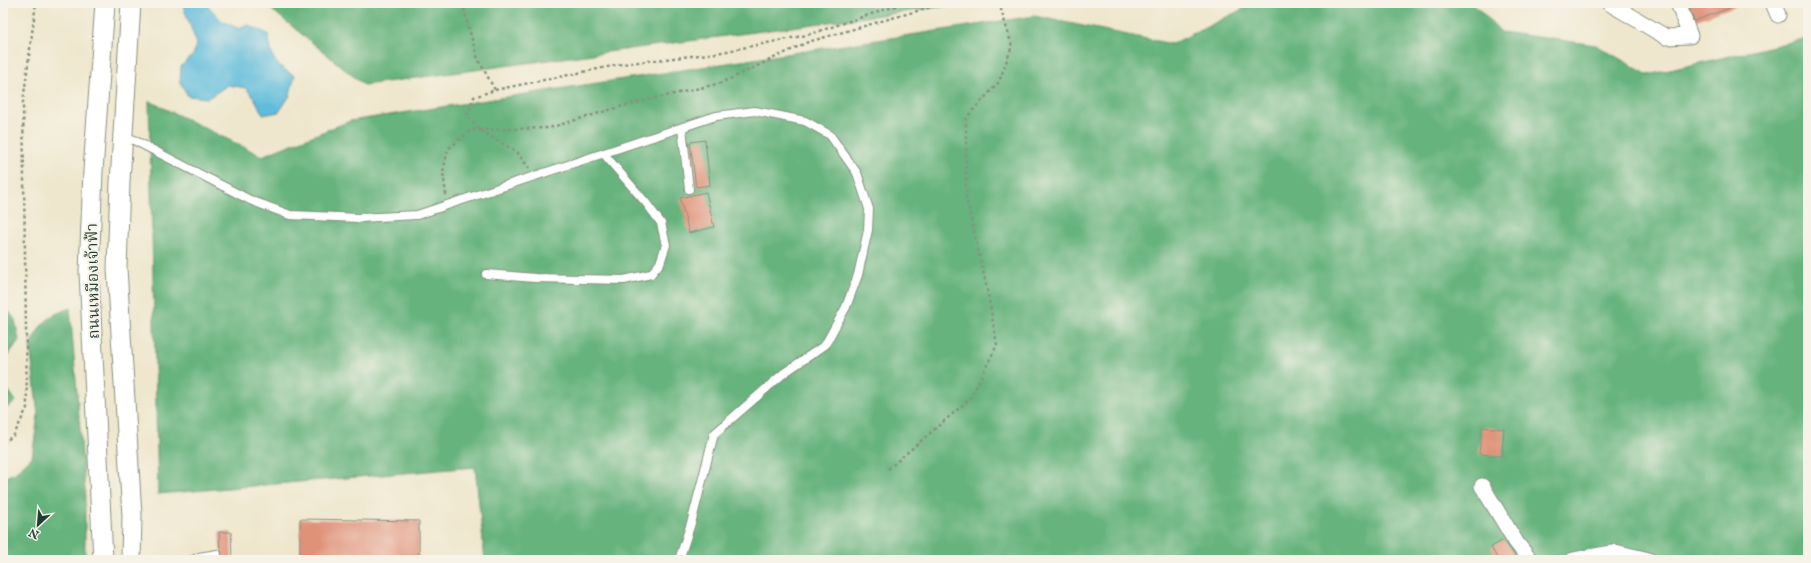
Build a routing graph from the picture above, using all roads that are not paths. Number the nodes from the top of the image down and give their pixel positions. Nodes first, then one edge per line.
1 (105, 3) edge
2 (131, 3) edge
3 (1610, 3) edge
4 (1678, 3) edge
5 (682, 128) junction
6 (124, 135) junction
7 (604, 154) junction
8 (689, 189) dead end
9 (486, 274) dead end
10 (1482, 486) dead end
11 (217, 554) dead end
12 (103, 560) edge
13 (131, 560) edge
14 (193, 560) edge
15 (679, 560) edge
16 (1530, 560) edge
17 (1573, 560) edge
18 (1649, 560) edge

1 - 12 street, ถนนเหมืองเจ้าฟ้า
2 - 6 street, ถนนเหมืองเจ้าฟ้า
3 - 4 street
5 - 7 lane
5 - 8 lane
5 - 15 lane
6 - 7 lane
6 - 13 street, ถนนเหมืองเจ้าฟ้า
7 - 9 lane
10 - 16 street
11 - 14 lane
17 - 18 street

